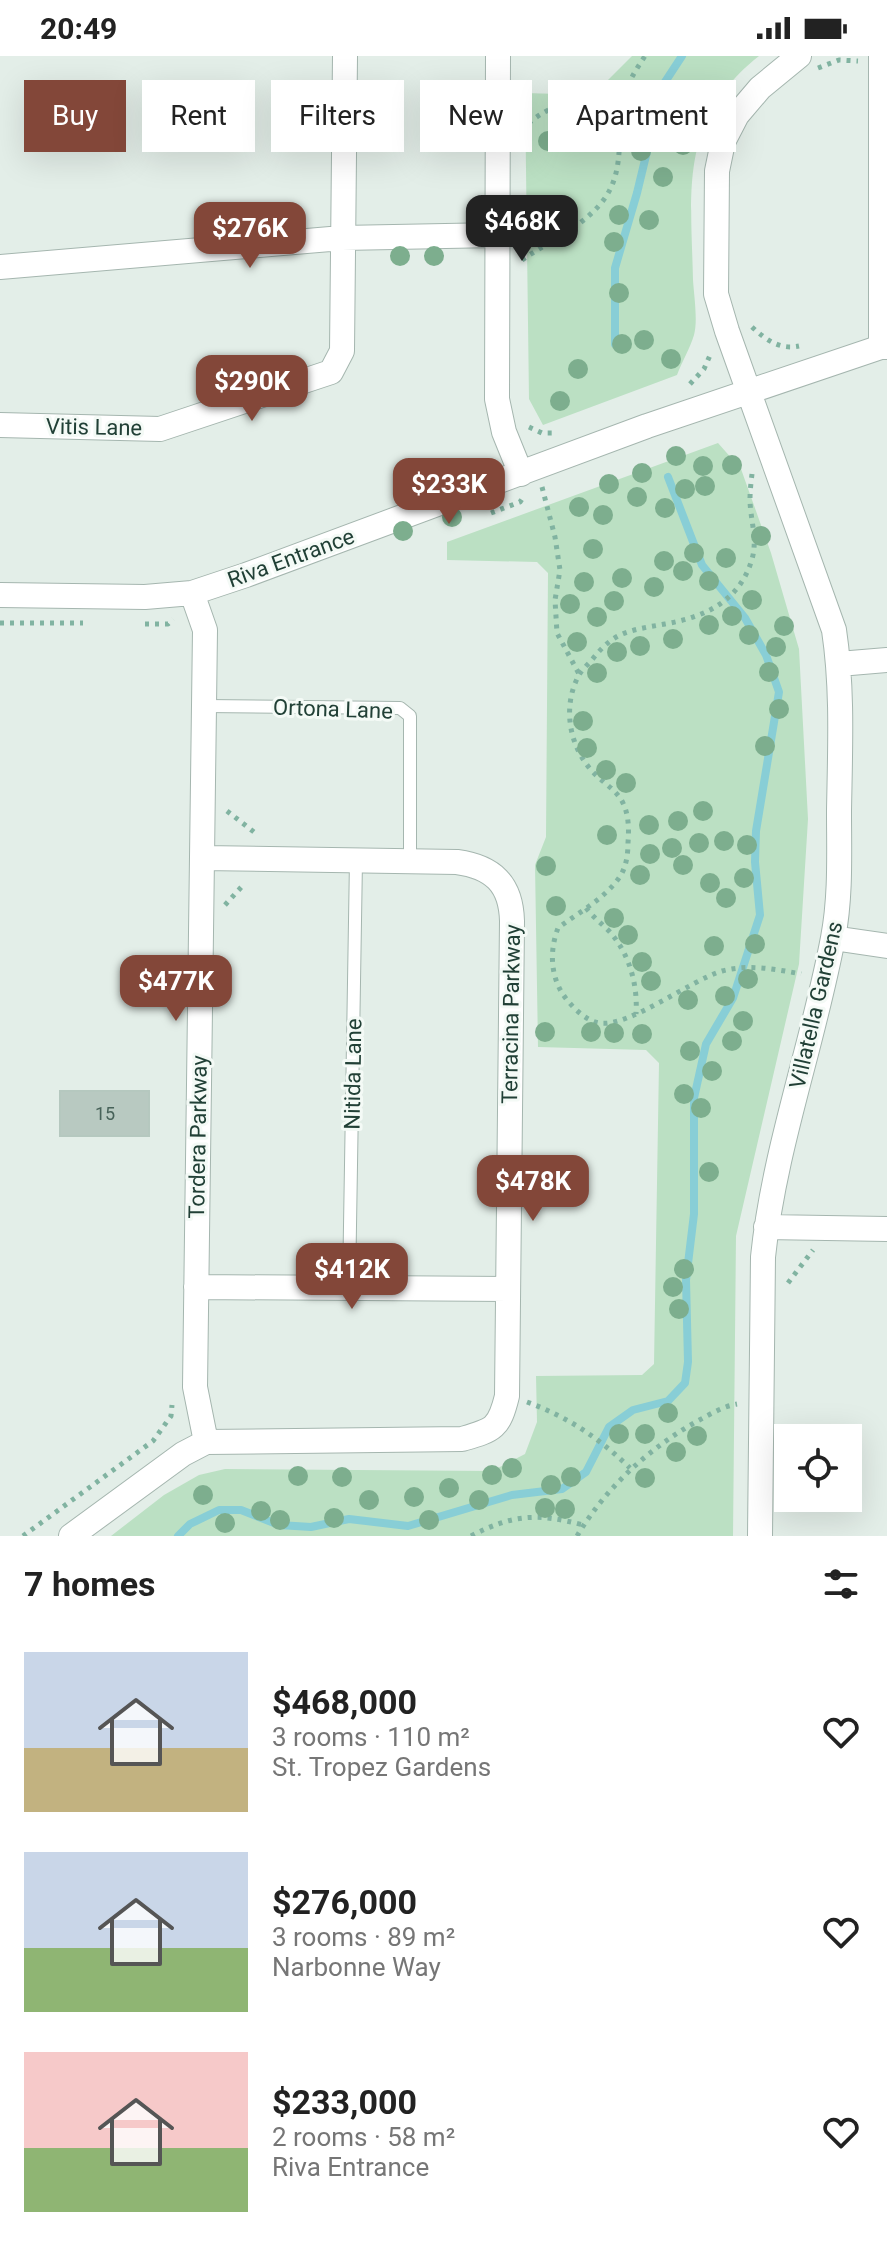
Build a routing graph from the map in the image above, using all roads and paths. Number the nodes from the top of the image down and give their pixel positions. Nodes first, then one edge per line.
1 (345, 56) edge
2 (498, 56) edge
3 (645, 56) edge
4 (881, 59) edge
5 (805, 63) edge
6 (631, 80) edge
7 (548, 112) edge
8 (620, 152) edge
9 (496, 157) junction
10 (884, 190) edge
11 (497, 235) junction
12 (342, 238) junction
13 (0, 267) edge
14 (498, 267) junction
15 (750, 326) dead end
16 (710, 343) dead end
17 (807, 344) dead end
18 (884, 347) edge
19 (684, 387) dead end
20 (749, 390) junction
21 (0, 425) edge
22 (525, 425) dead end
23 (563, 432) dead end
24 (769, 446) junction
25 (529, 471) junction
26 (192, 593) junction
27 (0, 595) edge
28 (887, 660) edge
29 (839, 664) junction
30 (579, 674) junction
31 (205, 706) junction
32 (203, 858) junction
33 (356, 860) junction
34 (410, 861) junction
35 (586, 908) junction
36 (833, 938) junction
37 (887, 946) edge
38 (823, 982) junction
39 (636, 1014) junction
40 (766, 1227) junction
41 (834, 1228) junction
42 (887, 1229) edge
43 (196, 1287) junction
44 (349, 1287) junction
45 (508, 1289) junction
46 (788, 1297) dead end
47 (507, 1396) junction
48 (762, 1401) junction
49 (206, 1442) junction
50 (630, 1468) junction
51 (583, 1525) junction
52 (71, 1536) edge
53 (471, 1536) edge
54 (577, 1536) edge
55 (760, 1536) edge

1 - 12 street, Vitis Lane
2 - 9 street
3 - 6 path
4 - 5 path
4 - 10 street
5 - 20 street, Villatella Gardens
7 - 9 path
8 - 14 path
9 - 11 street
10 - 18 street
11 - 12 street
11 - 14 street
12 - 13 street
12 - 21 street, Vitis Lane
14 - 25 street
15 - 17 path
16 - 19 path
18 - 20 street, Riva Entrance
20 - 24 street, Villatella Gardens
20 - 25 street, Riva Entrance
22 - 23 path
24 - 29 street, Villatella Gardens
24 - 30 path
25 - 26 street, Riva Entrance
25 - 30 path
26 - 27 street, Riva Entrance
26 - 31 street, Tordera Parkway
28 - 29 street
29 - 36 street, Villatella Gardens
30 - 35 path
31 - 32 street, Tordera Parkway
31 - 34 lane, Ortona Lane
32 - 33 street, Terracina Parkway
32 - 43 street, Tordera Parkway
33 - 34 street, Terracina Parkway
33 - 44 lane, Nitida Lane
34 - 45 street, Terracina Parkway
35 - 39 path
35 - 39 path
36 - 37 street
36 - 38 street, Villatella Gardens
38 - 39 path
38 - 40 street, Villatella Gardens
40 - 41 street
40 - 48 street, Villatella Gardens
41 - 42 street
41 - 46 path
43 - 44 street
43 - 49 street, Tordera Parkway
44 - 45 street
45 - 47 street, Terracina Parkway
47 - 49 street, Terracina Parkway
47 - 50 path
48 - 50 path
48 - 55 street, Villatella Gardens
49 - 52 street, Terracina Parkway
50 - 51 path
51 - 53 path
51 - 54 path

